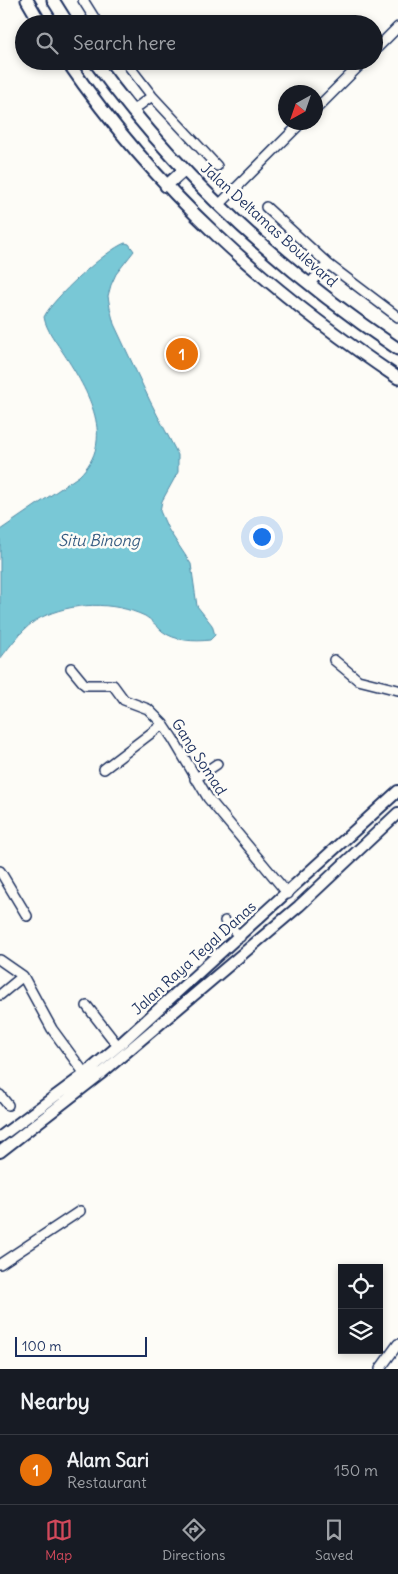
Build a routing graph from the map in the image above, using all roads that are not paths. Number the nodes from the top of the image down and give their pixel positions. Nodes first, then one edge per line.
1 (27, 0) edge
2 (54, 0) edge
3 (83, 0) edge
4 (36, 15) edge
5 (63, 15) edge
6 (91, 15) edge
7 (398, 27) edge
8 (383, 42) edge
9 (73, 70) edge
10 (101, 70) edge
11 (132, 70) edge
12 (355, 70) edge
13 (152, 96) junction
14 (323, 102) edge
15 (132, 111) junction
16 (294, 130) edge
17 (216, 166) dead end
18 (184, 170) junction
19 (166, 186) junction
20 (220, 204) junction
21 (266, 207) dead end
22 (328, 264) junction
23 (309, 284) junction
24 (398, 317) edge
25 (398, 349) edge
26 (398, 378) edge
27 (334, 660) dead end
28 (71, 668) dead end
29 (398, 690) edge
30 (163, 724) junction
31 (217, 764) dead end
32 (104, 769) dead end
33 (195, 779) junction
34 (398, 791) edge
35 (398, 813) edge
36 (355, 832) junction
37 (366, 843) junction
38 (0, 871) edge
39 (288, 894) junction
40 (27, 916) dead end
41 (224, 921) dead end
42 (240, 937) junction
43 (0, 960) edge
44 (23, 976) junction
45 (0, 995) edge
46 (87, 1006) dead end
47 (118, 1046) junction
48 (99, 1069) junction
49 (85, 1074) junction
50 (0, 1095) edge
51 (8, 1105) dead end
52 (0, 1136) edge
53 (0, 1152) edge
54 (80, 1211) dead end
55 (0, 1264) edge
56 (398, 1344) edge
57 (380, 1369) edge

1 - 4 main road
2 - 5 main road
3 - 6 street
7 - 8 street
9 - 19 main road
10 - 15 main road, Jalan Deltamas Boulevard
11 - 13 street, Jalan Deltamas Boulevard
12 - 14 street
13 - 15 street
13 - 17 street, Jalan Deltamas Boulevard
15 - 18 main road, Jalan Deltamas Boulevard
16 - 20 street
18 - 19 main road
18 - 20 main road, Jalan Deltamas Boulevard
19 - 26 main road
20 - 23 main road, Jalan Deltamas Boulevard
21 - 22 street, Jalan Deltamas Boulevard
22 - 23 street
22 - 24 street, Jalan Deltamas Boulevard
23 - 25 main road, Jalan Deltamas Boulevard
27 - 29 street
28 - 30 street, Gang Somad
30 - 32 street
30 - 33 street, Gang Somad
31 - 33 street
33 - 39 street, Gang Somad
34 - 36 street, Jalan Raya Tegal Danas
35 - 37 street, Jalan Raya Tegal Danas
36 - 37 street
36 - 39 street, Jalan Raya Tegal Danas
37 - 48 street, Jalan Raya Tegal Danas
38 - 40 street
39 - 42 street, Jalan Raya Tegal Danas
41 - 42 street
42 - 47 street, Jalan Raya Tegal Danas
43 - 44 street
44 - 45 street
44 - 49 street
46 - 47 street
47 - 48 street, Jalan Raya Tegal Danas
48 - 49 street, Jalan Raya Tegal Danas
48 - 53 street, Jalan Raya Tegal Danas
49 - 52 street, Jalan Raya Tegal Danas
50 - 51 street
54 - 55 street
56 - 57 street

